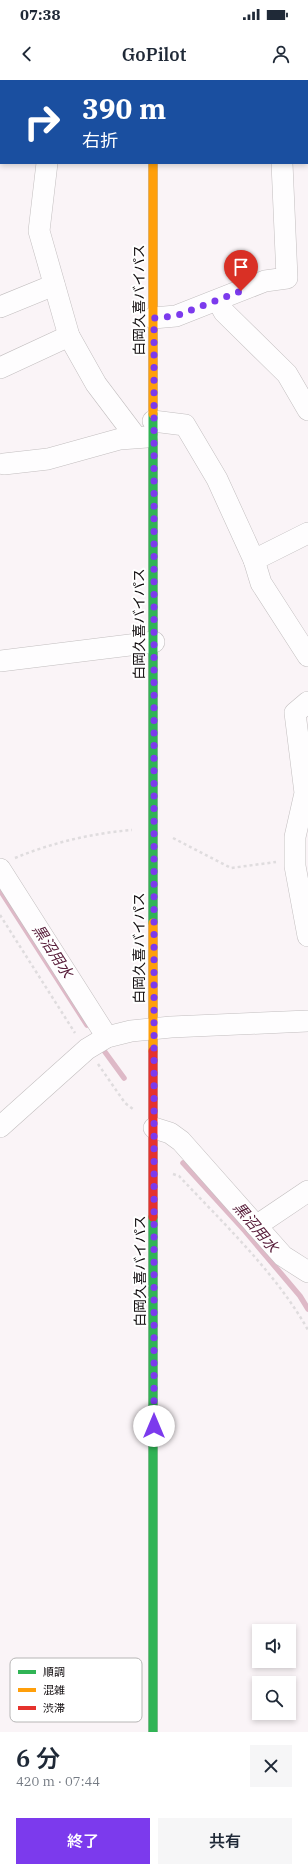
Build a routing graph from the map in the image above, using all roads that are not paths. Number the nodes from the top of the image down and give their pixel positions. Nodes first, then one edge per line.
1 (47, 164) edge
2 (153, 164) edge
3 (282, 164) edge
4 (54, 285) junction
5 (218, 301) junction
6 (0, 307) edge
7 (154, 318) junction
8 (69, 336) junction
9 (0, 368) edge
10 (308, 410) edge
11 (148, 432) junction
12 (4, 464) dead end
13 (308, 533) edge
14 (254, 560) junction
15 (154, 642) junction
16 (308, 656) edge
17 (0, 661) edge
18 (308, 702) edge
19 (7, 864) edge
20 (308, 936) edge
21 (308, 1021) edge
22 (154, 1029) junction
23 (107, 1037) junction
24 (0, 1127) edge
25 (154, 1128) junction
26 (308, 1191) edge
27 (256, 1226) junction
28 (308, 1272) edge
29 (153, 1732) edge

1 - 4 street
2 - 7 main road, 白岡久喜バイパス
3 - 5 street
4 - 6 street
4 - 8 street
5 - 7 street
5 - 10 street
7 - 11 main road, 白岡久喜バイパス
8 - 9 street
8 - 11 street
11 - 12 street
11 - 14 street
11 - 15 main road, 白岡久喜バイパス
13 - 14 street
14 - 16 street
15 - 17 street
15 - 22 main road, 白岡久喜バイパス
18 - 20 street
19 - 23 street
21 - 22 street
22 - 23 street
22 - 25 main road, 白岡久喜バイパス
23 - 24 street
25 - 27 street
25 - 29 main road, 白岡久喜バイパス
26 - 27 street
27 - 28 street

